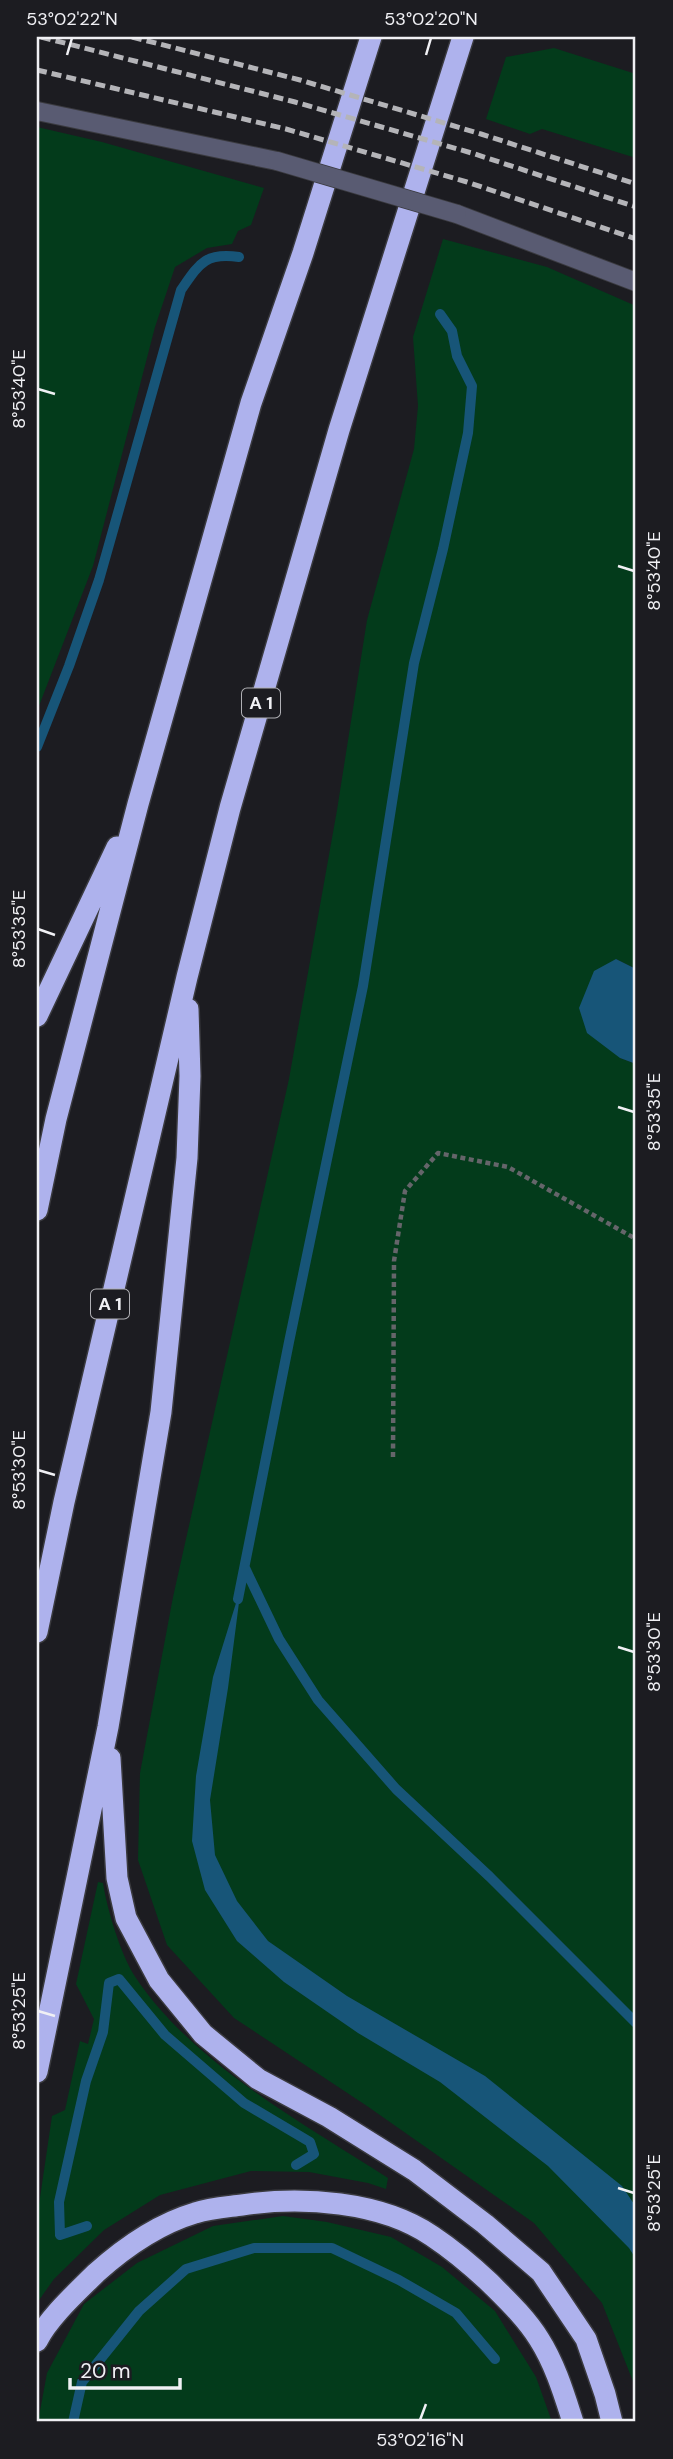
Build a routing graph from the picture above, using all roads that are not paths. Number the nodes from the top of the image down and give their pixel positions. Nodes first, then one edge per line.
1 (371, 37) edge
2 (463, 37) edge
3 (37, 111) edge
4 (636, 282) edge
5 (138, 804) junction
6 (187, 977) junction
7 (37, 1016) edge
8 (37, 1210) edge
9 (37, 1632) edge
10 (108, 1727) junction
11 (37, 2072) edge
12 (37, 2341) edge
13 (573, 2422) edge
14 (612, 2422) edge

1 - 5 highway
2 - 6 highway, A 1
3 - 4 lane, bridge
5 - 7 highway
5 - 8 highway
6 - 9 highway, A 1
6 - 10 highway
10 - 11 highway
10 - 14 highway
12 - 13 highway

